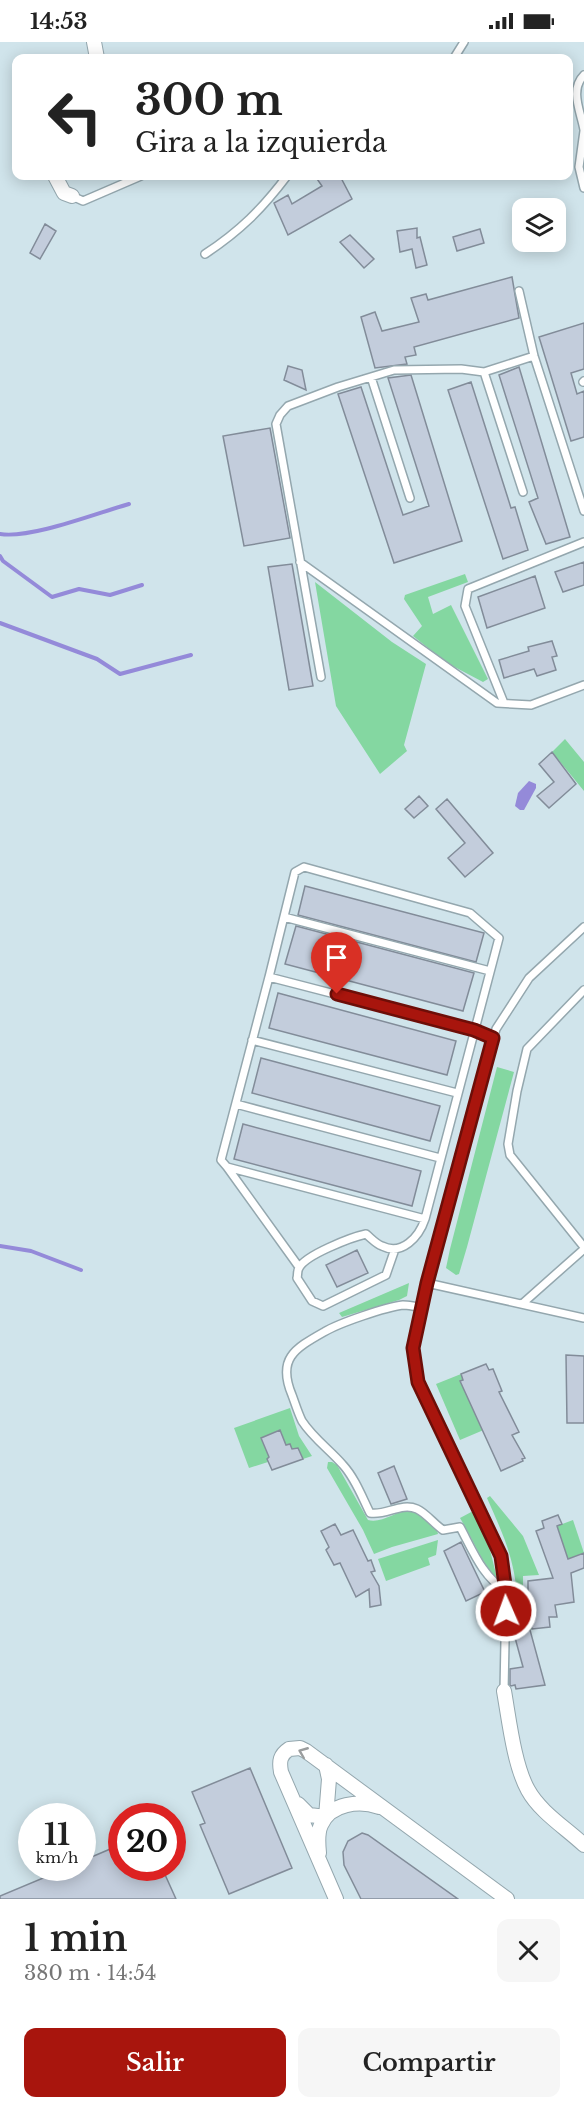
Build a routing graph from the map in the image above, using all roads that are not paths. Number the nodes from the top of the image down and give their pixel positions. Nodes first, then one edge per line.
1 (584, 75) edge
2 (584, 130) edge
3 (57, 180) edge
4 (132, 180) edge
5 (284, 180) edge
6 (584, 188) edge
7 (72, 196) joint
8 (205, 254) dead end
9 (519, 291) dead end
10 (534, 356) junction
11 (484, 372) junction
12 (371, 377) junction
13 (523, 492) dead end
14 (410, 498) dead end
15 (584, 511) edge
16 (584, 542) edge
17 (300, 562) junction
18 (321, 677) dead end
19 (584, 686) edge
20 (504, 704) junction
21 (284, 917) junction
22 (584, 927) edge
23 (490, 971) junction
24 (268, 977) junction
25 (584, 990) edge
26 (474, 1030) junction
27 (493, 1038) junction
28 (252, 1040) junction
29 (457, 1093) junction
30 (236, 1104) junction
31 (440, 1158) junction
32 (227, 1167) junction
33 (424, 1219) junction
34 (584, 1248) edge
35 (395, 1249) junction
36 (299, 1267) junction
37 (427, 1283) junction
38 (522, 1304) junction
39 (422, 1307) junction
40 (584, 1318) edge
41 (506, 1592) junction
42 (504, 1691) joint
43 (326, 1765) junction
44 (293, 1798) junction
45 (385, 1809) junction
46 (326, 1817) junction
47 (584, 1845) edge
48 (321, 1864) junction
49 (336, 1899) edge
50 (507, 1899) edge

1 - 2 lane
2 - 6 lane
3 - 7 street
4 - 7 lane
5 - 8 lane
9 - 10 lane
10 - 11 lane
10 - 15 lane
11 - 12 lane
11 - 13 lane
12 - 14 lane
12 - 17 lane
16 - 20 lane
17 - 18 lane
17 - 20 lane
19 - 20 lane
21 - 23 lane
21 - 23 lane
21 - 24 lane
22 - 27 lane
23 - 26 lane
24 - 26 lane
24 - 28 lane
25 - 34 lane
26 - 27 lane
26 - 29 lane
27 - 37 lane
28 - 29 lane
28 - 30 lane
29 - 31 lane
30 - 31 lane
30 - 32 lane
31 - 33 lane
32 - 33 lane
32 - 36 lane
33 - 35 lane
34 - 38 lane
35 - 36 lane
35 - 36 lane
37 - 38 lane
37 - 39 lane
38 - 40 lane
39 - 41 lane
39 - 41 lane
41 - 42 lane
42 - 47 street
43 -> 44 street
43 - 45 street
43 - 46 street
44 - 46 street
44 - 48 street
45 - 46 street
45 - 50 street
46 - 48 street
48 - 49 street

